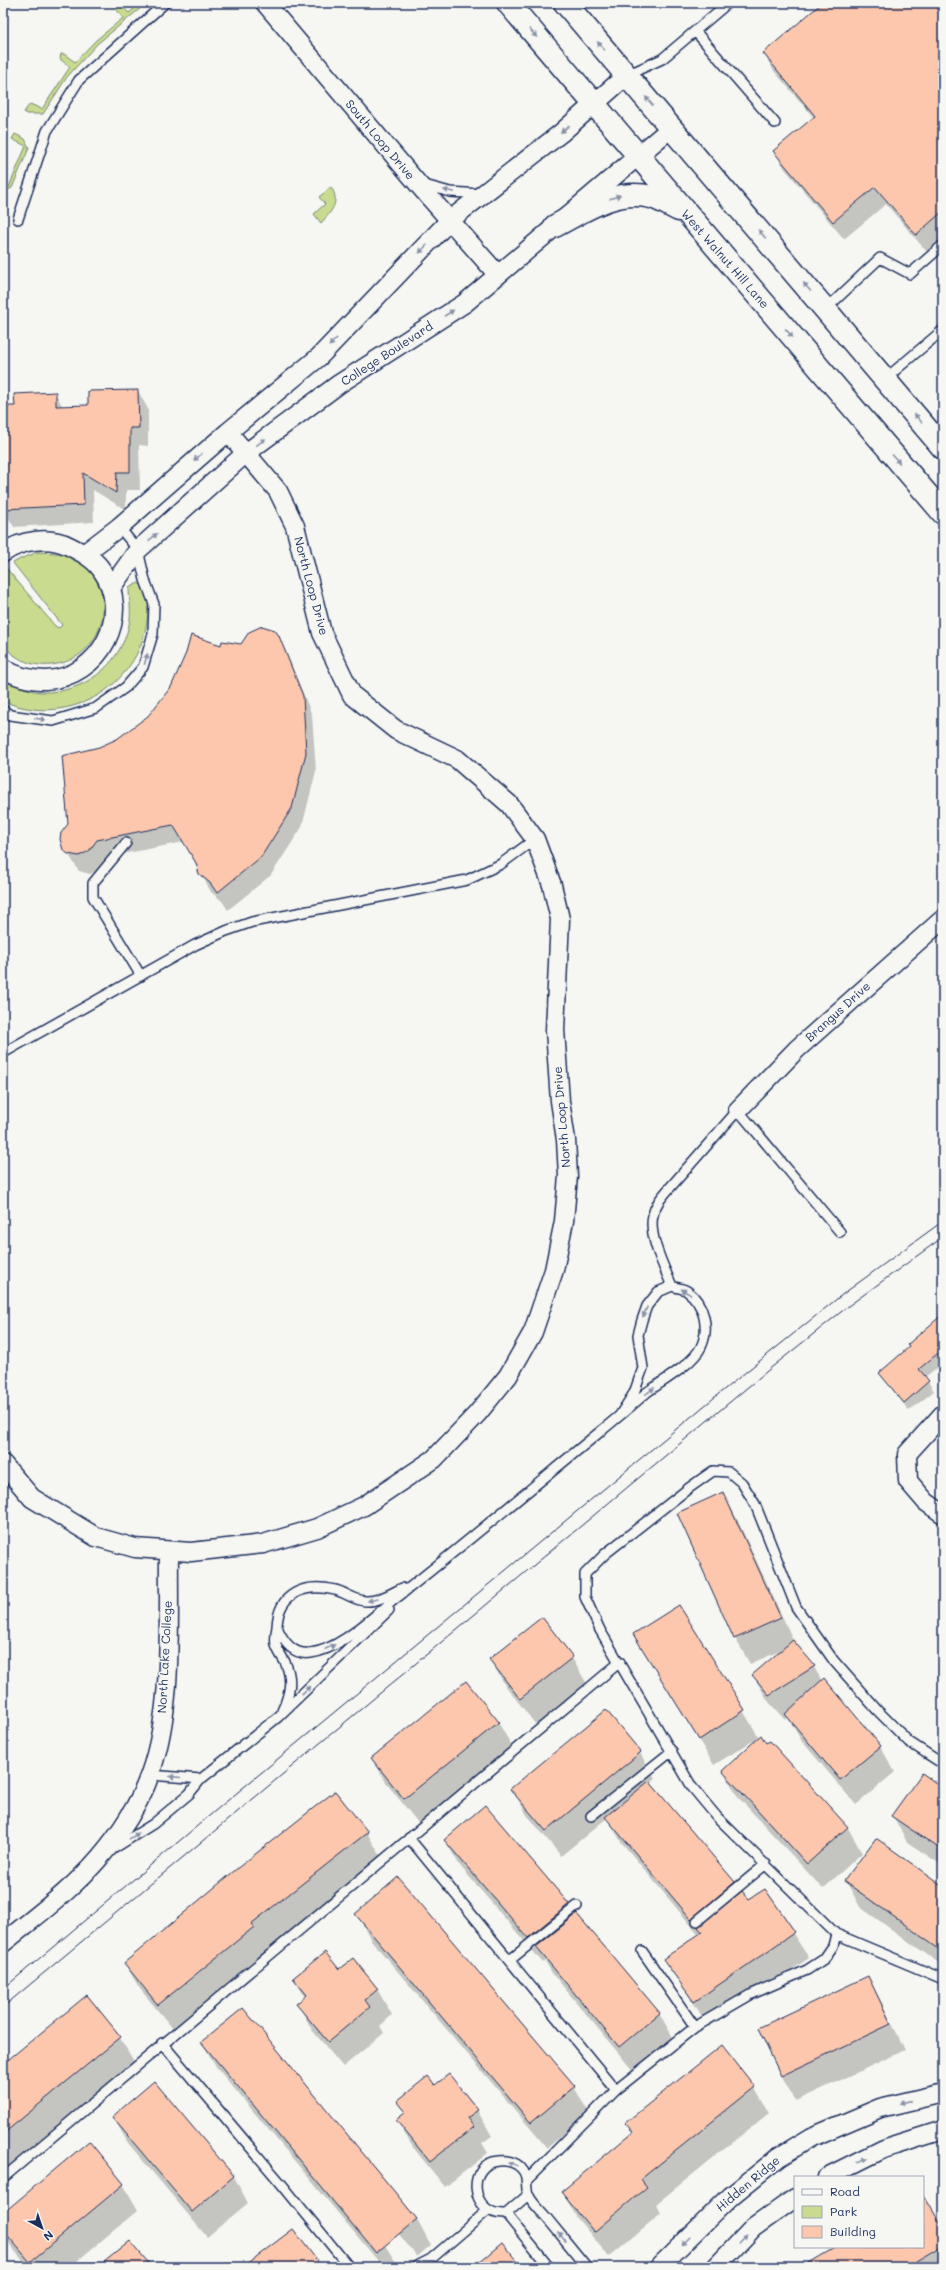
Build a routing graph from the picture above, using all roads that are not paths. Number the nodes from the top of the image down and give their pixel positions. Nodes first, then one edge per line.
1 (165, 3) edge
2 (265, 3) edge
3 (508, 3) edge
4 (565, 3) edge
5 (728, 3) edge
6 (695, 31) junction
7 (627, 75) junction
8 (594, 104) junction
9 (775, 123) dead end
10 (672, 127) junction
11 (637, 155) junction
12 (416, 182) junction
13 (482, 194) junction
14 (686, 213) junction
15 (18, 219) dead end
16 (450, 220) junction
17 (555, 226) junction
18 (943, 245) edge
19 (498, 275) junction
20 (826, 309) junction
21 (943, 330) edge
22 (885, 379) junction
23 (228, 432) junction
24 (943, 448) edge
25 (246, 453) junction
26 (943, 513) edge
27 (119, 527) junction
28 (138, 550) junction
29 (3, 553) edge
30 (85, 553) junction
31 (110, 588) junction
32 (3, 668) edge
33 (3, 710) edge
34 (535, 839) junction
35 (126, 843) dead end
36 (943, 919) edge
37 (141, 976) junction
38 (3, 1052) edge
39 (738, 1110) junction
40 (840, 1232) dead end
41 (672, 1286) junction
42 (943, 1414) edge
43 (620, 1415) junction
44 (3, 1464) edge
45 (943, 1514) edge
46 (169, 1551) junction
47 (421, 1579) junction
48 (277, 1627) junction
49 (620, 1662) junction
50 (278, 1717) junction
51 (672, 1751) junction
52 (943, 1764) edge
53 (150, 1774) junction
54 (201, 1779) junction
55 (591, 1816) dead end
56 (408, 1838) junction
57 (101, 1856) junction
58 (766, 1864) junction
59 (577, 1906) dead end
60 (697, 1921) dead end
61 (836, 1934) junction
62 (3, 1943) edge
63 (642, 1951) dead end
64 (510, 1960) junction
65 (943, 1979) edge
66 (695, 2027) junction
67 (162, 2043) junction
68 (616, 2090) junction
69 (943, 2093) edge
70 (943, 2130) edge
71 (829, 2176) edge
72 (3, 2178) edge
73 (528, 2179) junction
74 (528, 2195) junction
75 (794, 2199) edge
76 (488, 2210) junction
77 (506, 2214) junction
78 (349, 2267) edge
79 (415, 2267) edge
80 (549, 2267) edge
81 (587, 2267) edge
82 (659, 2267) edge
83 (716, 2267) edge

1 - 15 lane
2 - 12 street, South Loop Drive
3 -> 8 main road, West Walnut Hill Lane
7 -> 4 main road
5 - 6 lane
6 - 7 lane
6 - 9 lane
7 - 8 street
10 -> 7 main road
8 - 11 main road, West Walnut Hill Lane
8 -> 13 street
10 - 11 street, College Boulevard
20 -> 10 main road
11 - 14 main road, West Walnut Hill Lane
11 - 17 street, College Boulevard
13 -> 12 lane
12 - 16 street, South Loop Drive
13 - 16 street
17 -> 14 main road
14 -> 26 main road, West Walnut Hill Lane
16 - 19 street, South Loop Drive
16 -> 23 street
17 - 19 street, College Boulevard
18 - 20 lane
25 -> 19 street, College Boulevard
20 - 22 main road
21 - 22 lane
24 -> 22 main road
23 - 25 street, North Loop Drive
23 -> 27 street
28 -> 25 street, College Boulevard
25 - 34 street, North Loop Drive
27 - 28 lane
27 - 30 street
28 - 31 street, College Boulevard
33 -> 28 lane
29 - 30 street
30 - 31 street
31 - 32 street
34 - 37 lane
34 - 46 street, North Loop Drive
35 - 37 lane
36 - 39 street, Brangus Drive
37 - 38 lane
39 - 40 lane
39 - 41 lane
41 -> 43 lane
43 -> 41 lane
42 - 45 street
43 - 47 lane
44 - 46 street, North Loop Drive
46 - 53 street, North Lake College
47 -> 48 lane
48 -> 47 lane
50 -> 47 lane
48 - 50 lane
49 - 51 lane
49 - 52 lane
49 - 56 lane
50 - 54 lane
51 - 55 lane
51 - 58 lane
54 -> 53 lane
53 - 57 street, North Lake College
57 -> 54 lane
56 - 64 lane
56 - 67 lane
57 - 62 street, North Lake College
58 - 60 lane
58 - 61 lane
59 - 64 lane
61 - 65 lane
61 - 66 lane
63 - 66 lane
64 - 68 lane
66 - 68 lane
67 - 72 lane
67 - 78 lane
68 - 73 lane
69 -> 82 street, Hidden Ridge
71 -> 70 street
73 - 74 lane
73 -> 76 lane
74 - 77 lane
81 -> 74 lane
83 -> 75 street
76 - 77 lane
76 - 79 lane
77 - 80 lane

